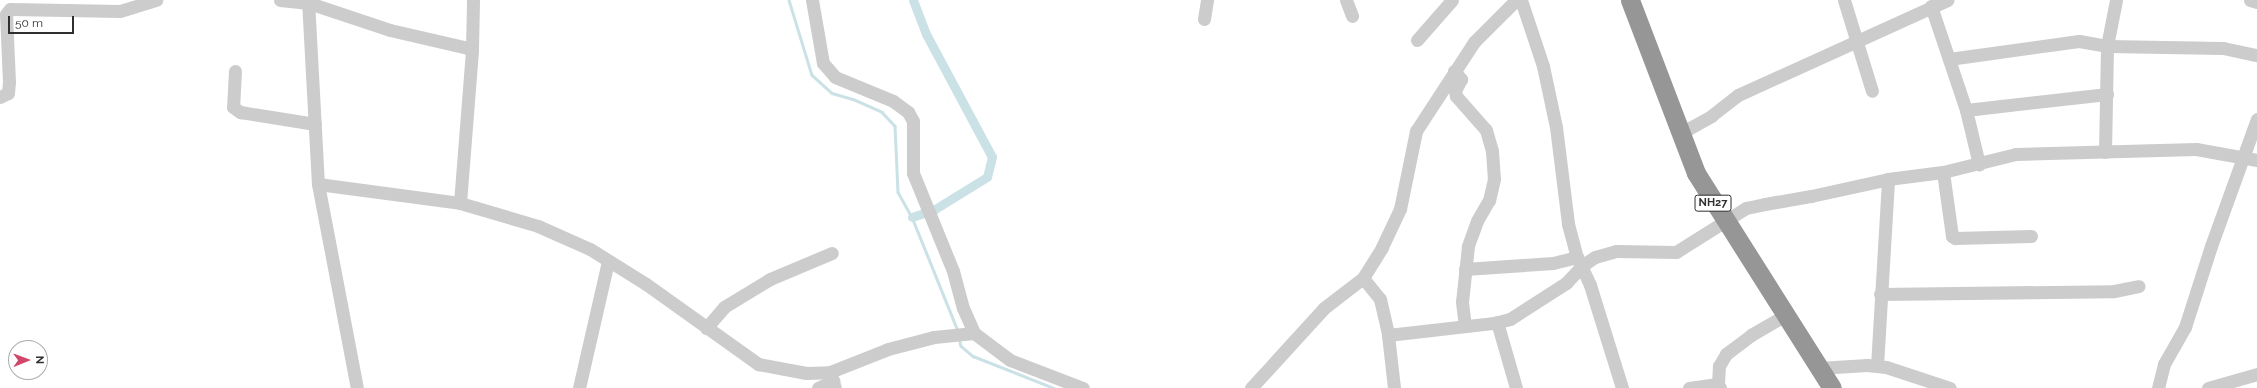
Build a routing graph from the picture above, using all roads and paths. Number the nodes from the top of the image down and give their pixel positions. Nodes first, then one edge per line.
1 (109, 0) edge
2 (156, 0) edge
3 (280, 0) edge
4 (473, 0) edge
5 (812, 0) edge
6 (1207, 0) edge
7 (1346, 0) edge
8 (1452, 0) edge
9 (1516, 0) edge
10 (1522, 0) edge
11 (1630, 0) edge
12 (1844, 0) edge
13 (1947, 0) edge
14 (2116, 0) edge
15 (2250, 0) edge
16 (308, 2) edge
17 (2257, 2) edge
18 (1931, 6) junction
19 (5, 8) edge
20 (120, 11) junction
21 (1352, 16) dead end
22 (1204, 18) dead end
23 (1857, 39) junction
24 (1417, 40) dead end
25 (2107, 46) junction
26 (472, 49) junction
27 (2257, 55) edge
28 (1949, 59) junction
29 (1454, 70) junction
30 (235, 71) dead end
31 (1872, 91) dead end
32 (2106, 94) junction
33 (0, 98) edge
34 (1966, 110) junction
35 (2257, 120) edge
36 (315, 124) junction
37 (1679, 134) junction
38 (2105, 152) junction
39 (2243, 157) junction
40 (2257, 160) edge
41 (1979, 164) junction
42 (1943, 172) junction
43 (1888, 179) junction
44 (318, 184) junction
45 (460, 203) junction
46 (1724, 221) junction
47 (2031, 236) dead end
48 (832, 253) dead end
49 (608, 261) junction
50 (1580, 261) junction
51 (1465, 269) junction
52 (1363, 278) junction
53 (2140, 286) dead end
54 (1880, 294) junction
55 (1785, 315) junction
56 (1497, 322) junction
57 (1465, 326) junction
58 (706, 328) junction
59 (969, 332) junction
60 (1388, 335) junction
61 (1877, 366) junction
62 (1819, 368) junction
63 (2257, 374) edge
64 (832, 380) edge
65 (1719, 386) edge
66 (357, 388) edge
67 (579, 388) edge
68 (818, 388) edge
69 (1083, 388) edge
70 (1251, 388) edge
71 (1394, 388) edge
72 (1516, 388) edge
73 (1622, 388) edge
74 (1689, 388) edge
75 (1832, 388) edge
76 (1950, 388) edge
77 (2158, 388) edge
78 (2208, 388) edge

1 - 20 street
2 - 20 street
3 - 16 street
4 - 26 street
5 - 59 street
6 - 22 street
7 - 21 street
8 - 24 street
9 - 29 street
10 - 50 street
11 - 37 highway, NH27
12 - 23 street
13 - 18 street
14 - 25 street
15 - 17 street
16 - 26 street
16 - 36 street
18 - 23 street
18 - 28 street
19 - 20 street
19 - 33 street
23 - 31 street
23 - 37 street
25 - 27 street
25 - 28 street
25 - 32 street
26 - 45 street
28 - 34 street
29 - 51 street
29 - 52 street
30 - 36 street
32 - 34 street
32 - 38 street
34 - 41 street
35 - 39 street
36 - 44 street
37 - 46 highway, NH27
38 - 39 street
38 - 41 street
39 - 40 street
39 - 77 street
41 - 42 street
42 - 43 street
42 - 47 street
43 - 46 street
43 - 54 street
44 - 45 street
44 - 66 street
45 - 49 street
46 - 50 street
46 - 55 highway, NH27
48 - 58 street
49 - 58 street
49 - 67 street
50 - 51 street
50 - 56 street
50 - 73 street
51 - 57 street
52 - 60 street
52 - 70 street
53 - 54 street
54 - 61 street
55 - 62 highway, NH27
55 - 65 street
56 - 57 street
56 - 72 street
57 - 60 street
58 - 64 street
59 - 64 street
59 - 69 street
60 - 71 street
61 - 62 street
61 - 76 street
62 - 75 highway, NH27
63 - 78 street
64 - 68 street
65 - 74 street

